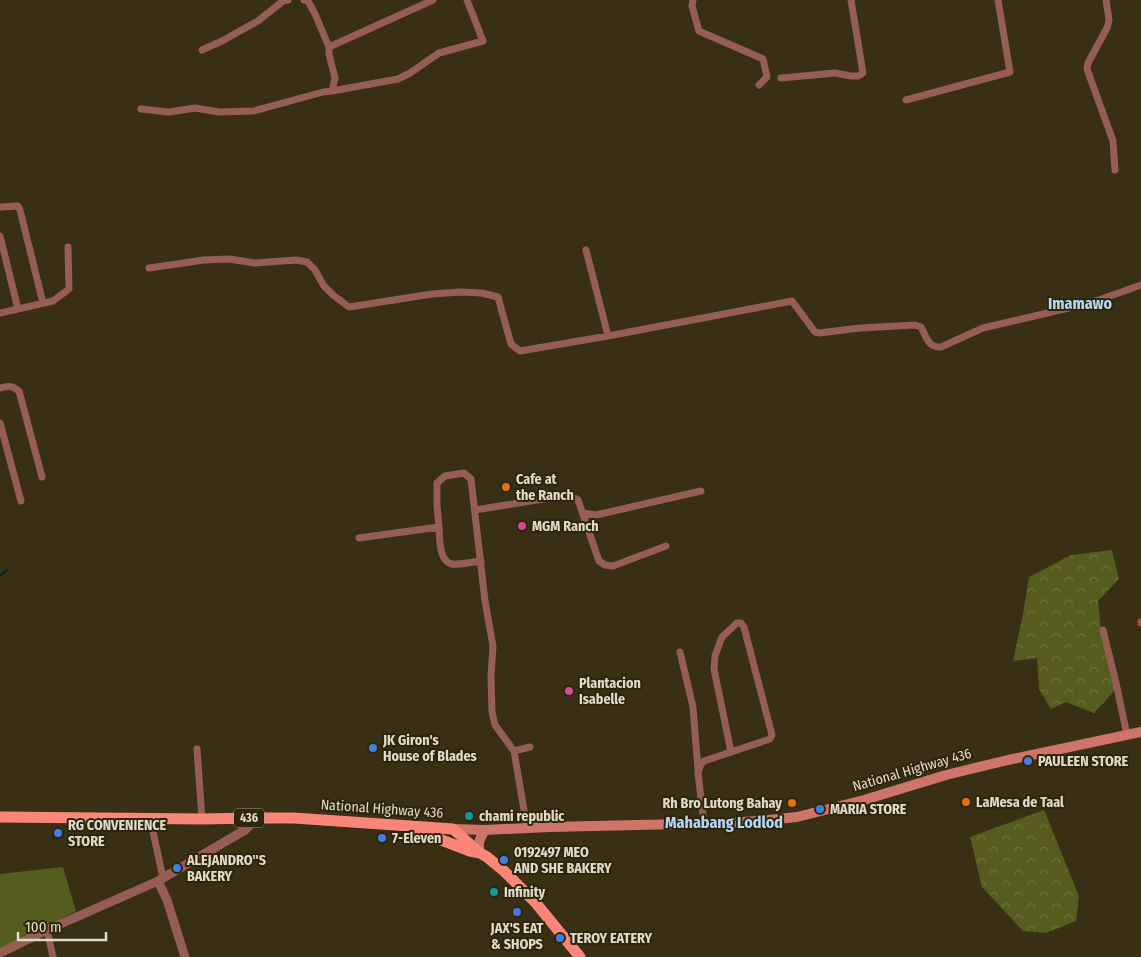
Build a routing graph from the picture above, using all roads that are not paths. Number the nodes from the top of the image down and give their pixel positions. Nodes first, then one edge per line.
1 (288, 0) edge
2 (304, 0) edge
3 (433, 0) edge
4 (467, 0) edge
5 (693, 0) edge
6 (852, 0) edge
7 (998, 0) edge
8 (1106, 0) edge
9 (329, 47) junction
10 (202, 50) dead end
11 (782, 78) dead end
12 (759, 85) dead end
13 (332, 91) junction
14 (906, 100) dead end
15 (141, 109) dead end
16 (1115, 170) dead end
17 (0, 206) edge
18 (0, 236) edge
19 (68, 247) dead end
20 (586, 250) dead end
21 (149, 268) dead end
22 (1141, 285) edge
23 (43, 303) junction
24 (18, 309) junction
25 (0, 313) edge
26 (608, 336) junction
27 (0, 388) edge
28 (0, 423) edge
29 (42, 477) dead end
30 (701, 491) dead end
31 (21, 501) dead end
32 (475, 510) junction
33 (582, 513) junction
34 (440, 527) junction
35 (359, 538) dead end
36 (666, 546) dead end
37 (481, 562) junction
38 (1103, 630) dead end
39 (680, 652) dead end
40 (1141, 732) edge
41 (1127, 735) junction
42 (530, 747) dead end
43 (196, 749) dead end
44 (514, 751) junction
45 (731, 752) junction
46 (698, 773) junction
47 (0, 817) edge
48 (150, 818) junction
49 (252, 818) junction
50 (202, 819) junction
51 (704, 824) junction
52 (403, 826) junction
53 (527, 828) junction
54 (453, 829) junction
55 (485, 830) junction
56 (480, 853) junction
57 (161, 879) junction
58 (47, 930) junction
59 (10, 952) edge
60 (0, 953) edge
61 (53, 957) edge
62 (185, 957) edge
63 (580, 957) edge

1 - 10 street
2 - 9 street
3 - 9 street
4 - 13 street
5 - 12 street
6 - 11 street
7 - 14 street
8 - 16 street
9 - 13 street
13 - 15 street
17 - 23 street
18 - 24 street
19 - 23 street
20 - 26 street
21 - 26 street
22 - 26 street
23 - 24 street
24 - 25 street
27 - 29 street
28 - 31 street
30 - 33 street
32 - 33 street
32 - 34 street
32 - 37 street
33 - 36 street
34 - 35 street
34 - 37 street
37 - 44 street
38 - 41 street
39 - 46 street
40 - 41 main road, National Highway 436 / 436
41 - 51 main road, National Highway 436 / 436
42 - 44 street
43 - 50 street
44 - 53 street
45 - 45 street
45 - 46 street
46 - 51 street
47 - 48 main road, National Highway 436 / 436
48 - 50 main road, National Highway 436 / 436
48 - 57 street
49 - 50 main road, National Highway 436 / 436
49 - 52 main road, National Highway 436 / 436
49 - 57 street
51 - 53 main road, National Highway 436 / 436
52 - 54 main road, National Highway 436 / 436
52 - 56 main road
53 - 55 main road, National Highway 436 / 436
54 - 55 main road, National Highway 436 / 436
54 - 56 main road
55 - 56 main road
56 - 63 main road
57 - 58 street
57 - 62 street
58 - 59 street
58 - 61 street
59 - 60 street

